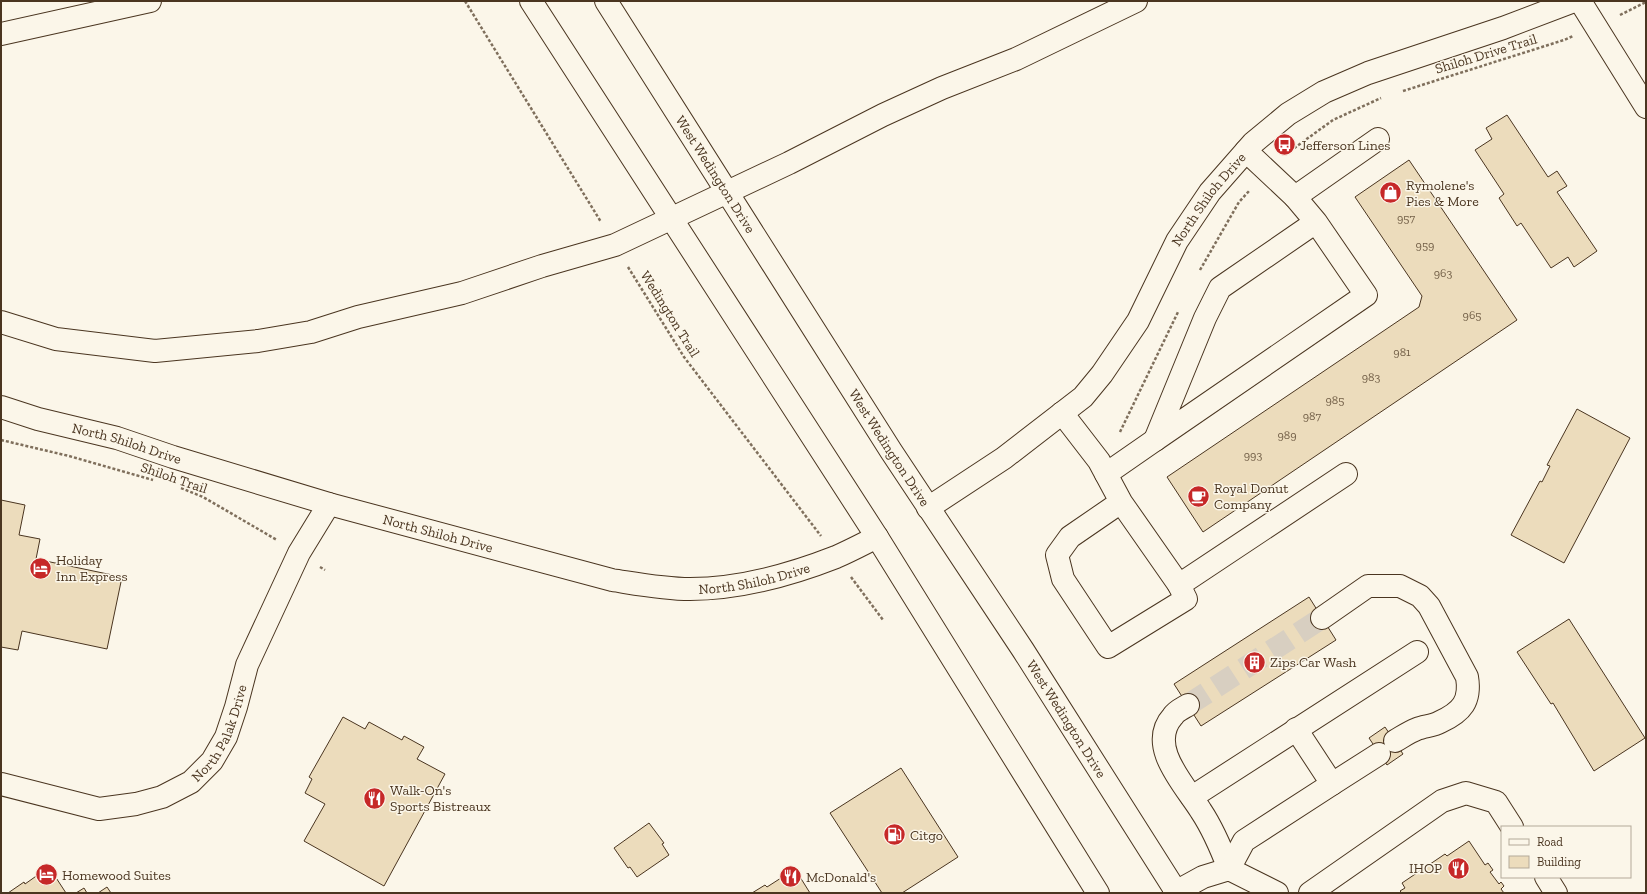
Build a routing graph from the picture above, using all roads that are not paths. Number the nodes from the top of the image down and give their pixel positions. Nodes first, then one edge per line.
1 (150, 1) edge
2 (531, 1) edge
3 (1136, 1) edge
4 (1574, 1) edge
5 (1580, 1) edge
6 (610, 7) edge
7 (1, 34) edge
8 (1646, 107) edge
9 (1378, 139) dead end
10 (1246, 150) junction
11 (726, 192) junction
12 (1295, 197) junction
13 (671, 218) junction
14 (1316, 222) junction
15 (1, 322) edge
16 (1, 407) edge
17 (1062, 413) junction
18 (1155, 440) junction
19 (1106, 474) junction
20 (1346, 474) dead end
21 (1121, 502) junction
22 (329, 504) junction
23 (928, 508) junction
24 (877, 537) junction
25 (1179, 585) junction
26 (1322, 618) tunnel mouth
27 (1416, 652) dead end
28 (1188, 705) tunnel mouth
29 (1296, 729) junction
30 (1, 784) edge
31 (1332, 784) junction
32 (1192, 797) junction
33 (1511, 826) edge
34 (1229, 869) junction
35 (1547, 878) edge
36 (1098, 893) edge
37 (1175, 893) edge
38 (1277, 893) edge
39 (1310, 893) edge
40 (1556, 893) edge

1 - 7 main road
2 - 13 main road
3 - 11 main road
4 - 10 main road, North Shiloh Drive
5 - 8 main road
6 - 11 main road, West Wedington Drive
9 - 12 main road
10 - 12 main road
10 - 17 main road, North Shiloh Drive
11 - 13 main road
11 - 23 main road, West Wedington Drive
12 - 14 main road
13 - 15 main road
13 - 24 main road
14 - 18 main road
14 - 18 main road
16 - 22 main road, North Shiloh Drive
17 - 19 main road
17 - 23 main road, North Shiloh Drive
18 - 19 main road
19 - 21 main road
20 - 25 main road
21 - 25 main road
21 - 25 main road
22 - 24 main road, North Shiloh Drive
22 - 30 main road, North Palak Drive
23 - 37 main road, West Wedington Drive
24 - 36 main road
26 - 31 main road
27 - 29 main road
28 - 32 main road
29 - 31 main road
29 - 32 main road
31 - 34 main road
32 - 34 main road
33 - 39 main road
34 - 37 main road
34 - 38 main road
35 - 40 main road

